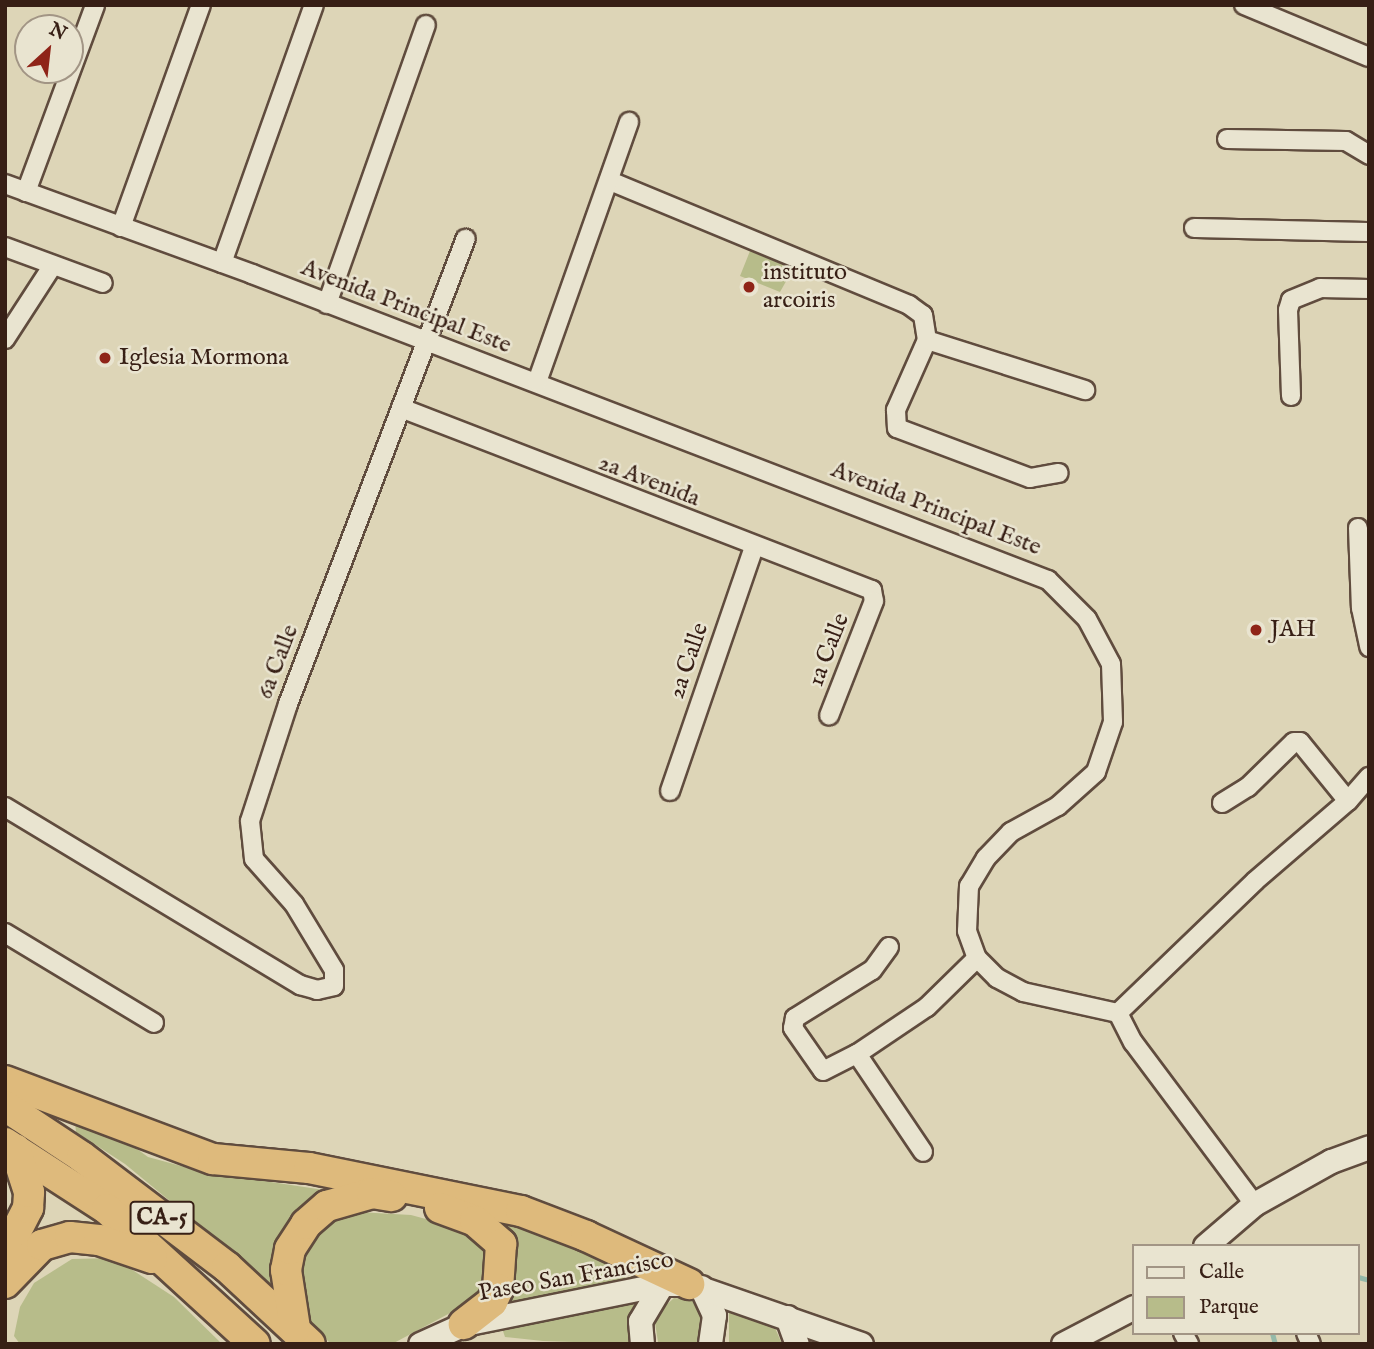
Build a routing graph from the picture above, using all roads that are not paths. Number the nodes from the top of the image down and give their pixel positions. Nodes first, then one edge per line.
1 (95, 5) edge
2 (201, 5) edge
3 (314, 5) edge
4 (1244, 5) edge
5 (426, 25) dead end
6 (1369, 57) edge
7 (629, 122) dead end
8 (1227, 139) dead end
9 (1369, 155) edge
10 (610, 181) junction
11 (5, 184) edge
12 (26, 192) junction
13 (121, 227) junction
14 (1194, 228) dead end
15 (1369, 232) edge
16 (466, 239) dead end
17 (5, 247) edge
18 (222, 263) junction
19 (53, 265) junction
20 (103, 283) dead end
21 (1369, 289) edge
22 (327, 304) junction
23 (5, 339) edge
24 (927, 340) junction
25 (426, 342) junction
26 (537, 382) junction
27 (1085, 390) dead end
28 (1291, 396) dead end
29 (401, 408) junction
30 (1059, 473) dead end
31 (1358, 528) dead end
32 (754, 547) junction
33 (874, 601) joint
34 (1369, 647) edge
35 (829, 716) dead end
36 (1369, 777) edge
37 (670, 790) dead end
38 (1348, 801) junction
39 (1222, 803) dead end
40 (5, 807) edge
41 (5, 933) edge
42 (889, 947) dead end
43 (976, 958) junction
44 (1118, 1013) junction
45 (154, 1023) dead end
46 (857, 1054) junction
47 (5, 1081) edge
48 (5, 1106) edge
49 (10, 1146) edge
50 (1369, 1147) edge
51 (923, 1152) dead end
52 (1369, 1159) edge
53 (1254, 1204) junction
54 (1207, 1244) edge
55 (1229, 1244) edge
56 (5, 1253) edge
57 (167, 1264) junction
58 (5, 1282) edge
59 (684, 1285) junction
60 (1132, 1308) edge
61 (787, 1317) junction
62 (464, 1324) junction
63 (1132, 1324) edge
64 (304, 1338) edge
65 (255, 1344) edge
66 (420, 1344) edge
67 (642, 1344) edge
68 (710, 1344) edge
69 (797, 1344) edge
70 (862, 1344) edge
71 (1063, 1344) edge
72 (1096, 1344) edge

1 - 12 street
2 - 13 street
3 - 18 street
4 - 6 street
5 - 22 street
7 - 10 street
8 - 9 street
10 - 24 street
10 - 26 street
11 - 12 street, Avenida Principal Este
12 - 13 street, Avenida Principal Este
13 - 18 street, Avenida Principal Este
14 - 15 street
16 - 25 street, 6a Calle
17 - 19 street
18 - 22 street, Avenida Principal Este
19 - 20 street
19 - 23 street
21 - 28 street
22 - 25 street, Avenida Principal Este
24 - 27 street
24 - 30 street
25 - 26 street, Avenida Principal Este
25 - 29 street, 6a Calle
26 - 43 street, Avenida Principal Este
29 - 32 street, 2a Avenida
29 - 40 street, 6a Calle
31 - 34 street
32 - 33 street, 2a Avenida
32 - 37 street, 2a Calle
33 - 35 street, 1a Calle
36 - 38 street
38 - 39 street
38 - 44 street
41 - 45 street
42 - 46 street
43 - 44 street
43 - 46 street
44 - 53 street
46 - 51 street
47 - 59 highway
48 - 64 highway, CA-5
49 - 56 highway
49 - 57 highway, CA-5
50 - 53 street
52 - 55 street
53 - 54 street
57 - 58 highway
57 - 65 highway, CA-5
59 - 61 street, Paseo San Francisco
59 - 62 street, Paseo San Francisco
59 - 67 street
59 - 68 street
60 - 71 street
61 - 69 street
61 - 70 street, Paseo San Francisco
62 - 64 highway
62 - 66 street, Paseo San Francisco
63 - 72 street

